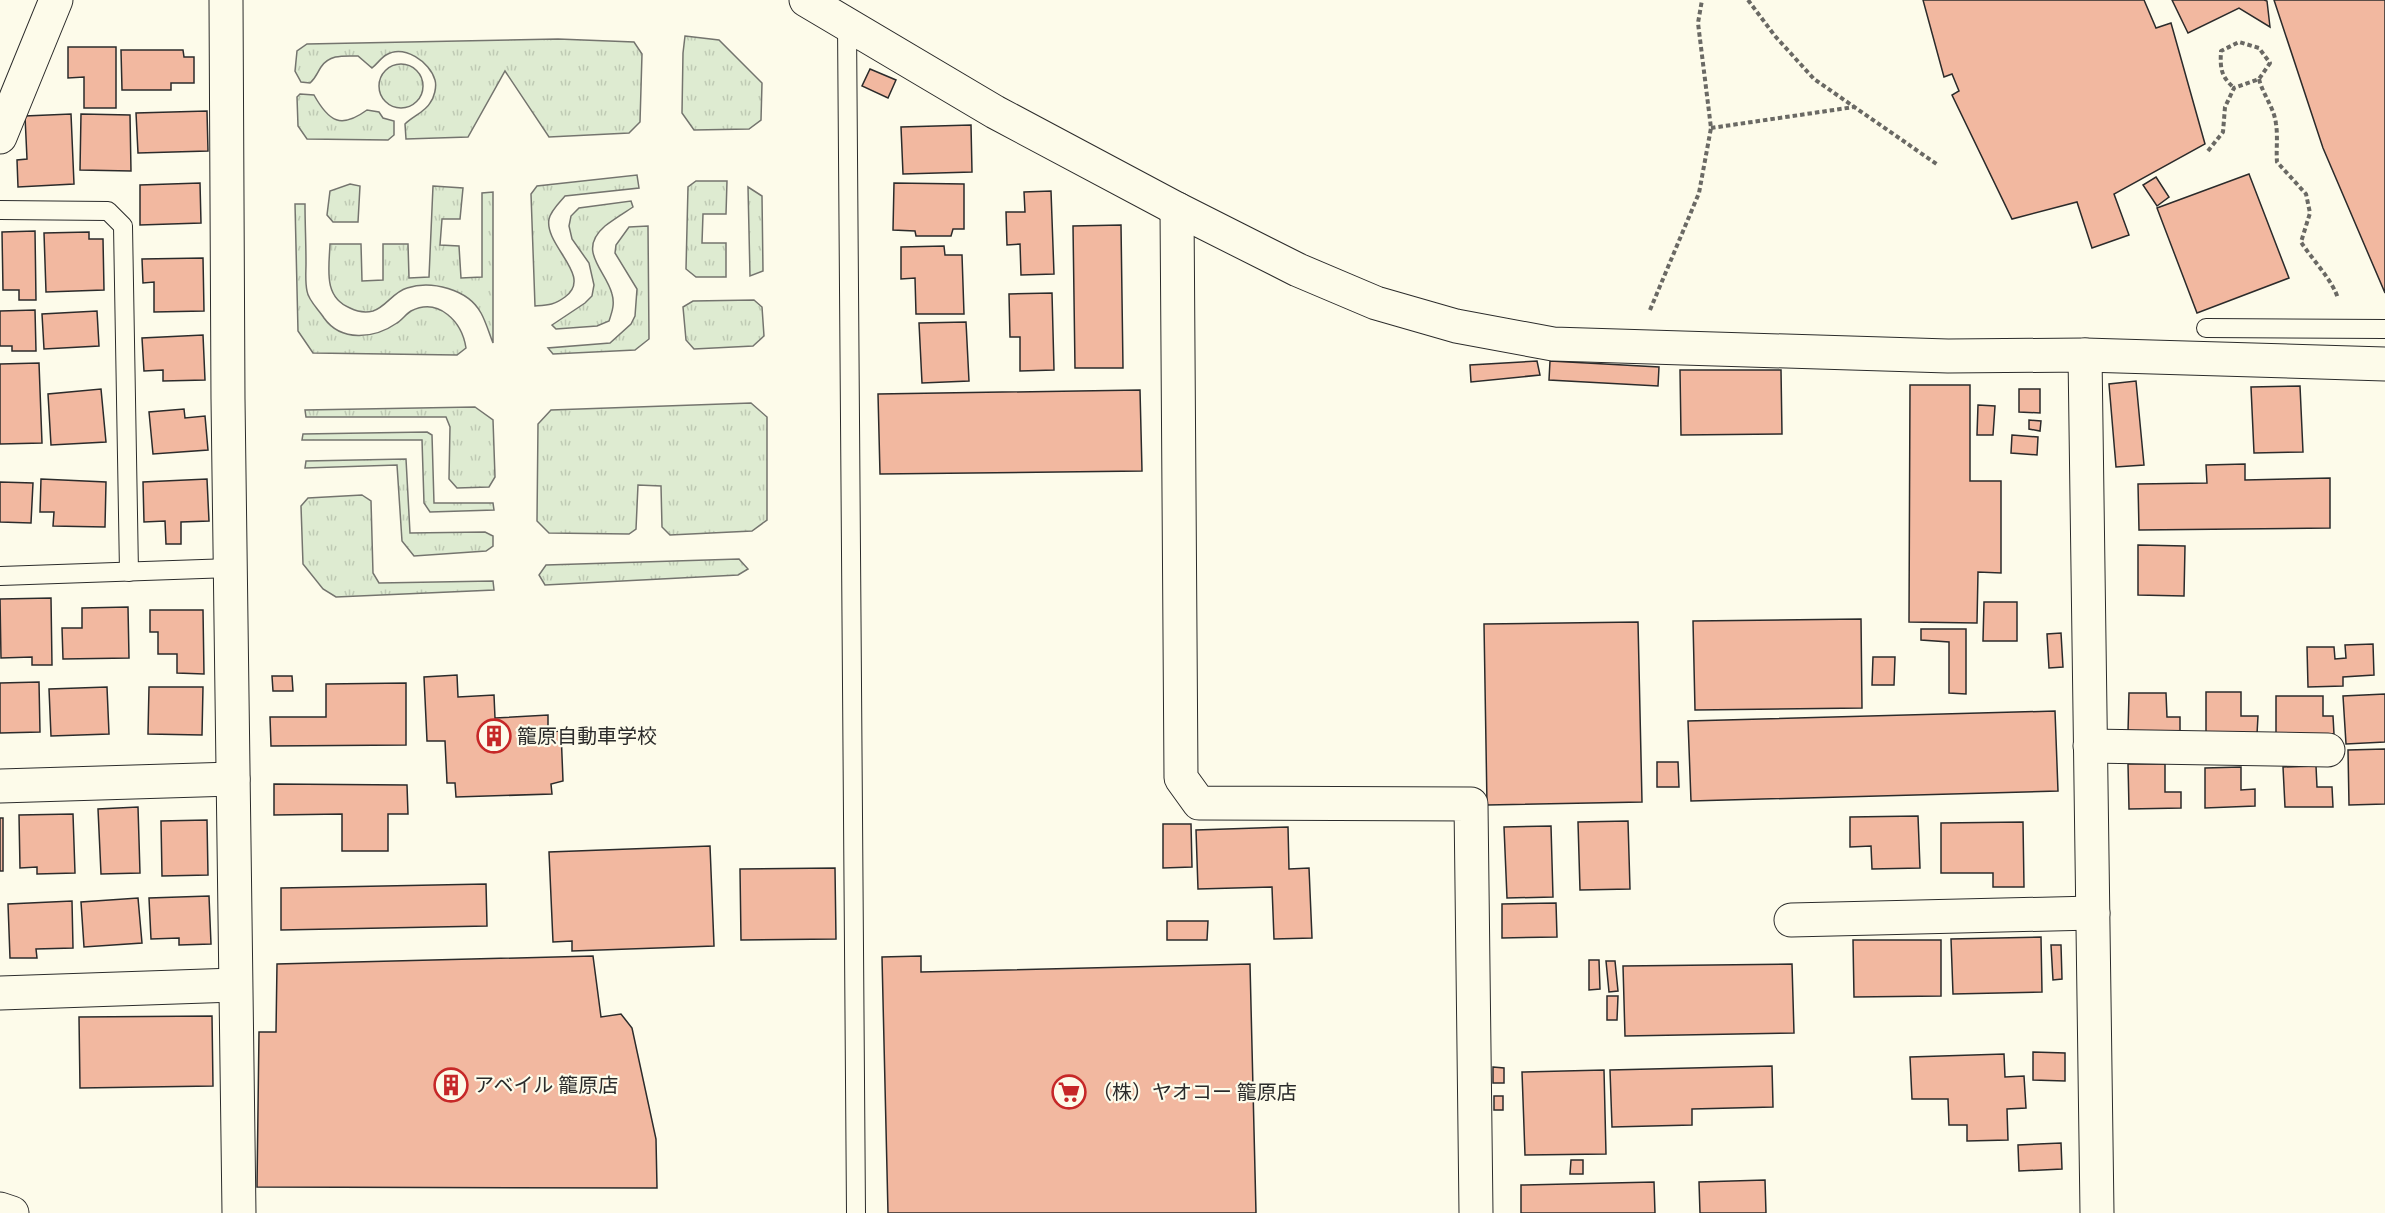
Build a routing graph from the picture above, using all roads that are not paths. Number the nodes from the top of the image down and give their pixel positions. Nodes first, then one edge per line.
1 (56, 0) edge
2 (226, 0) edge
3 (806, 0) edge
4 (847, 24) junction
5 (0, 137) edge
6 (1177, 209) junction
7 (0, 210) edge
8 (2206, 328) dead end
9 (2385, 329) edge
10 (2085, 355) junction
11 (2385, 364) edge
12 (231, 568) junction
13 (129, 572) junction
14 (0, 576) edge
15 (2090, 746) junction
16 (2328, 750) dead end
17 (233, 779) junction
18 (0, 786) edge
19 (2093, 913) junction
20 (1791, 920) dead end
21 (235, 984) junction
22 (0, 993) edge
23 (0, 1209) edge
24 (12, 1213) edge
25 (239, 1213) edge
26 (856, 1213) edge
27 (1476, 1213) edge
28 (2097, 1213) edge

1 - 5 street
2 - 12 street
3 - 4 street
4 - 6 street
4 - 26 lane
6 - 10 street
6 - 27 street
7 - 13 lane
8 - 9 lane
10 - 11 street
10 - 15 street
12 - 13 lane
12 - 17 street
13 - 14 lane
15 - 16 street
15 - 19 street
17 - 18 street
17 - 21 street
19 - 20 street
19 - 28 street
21 - 22 street
21 - 25 street
23 - 24 street

